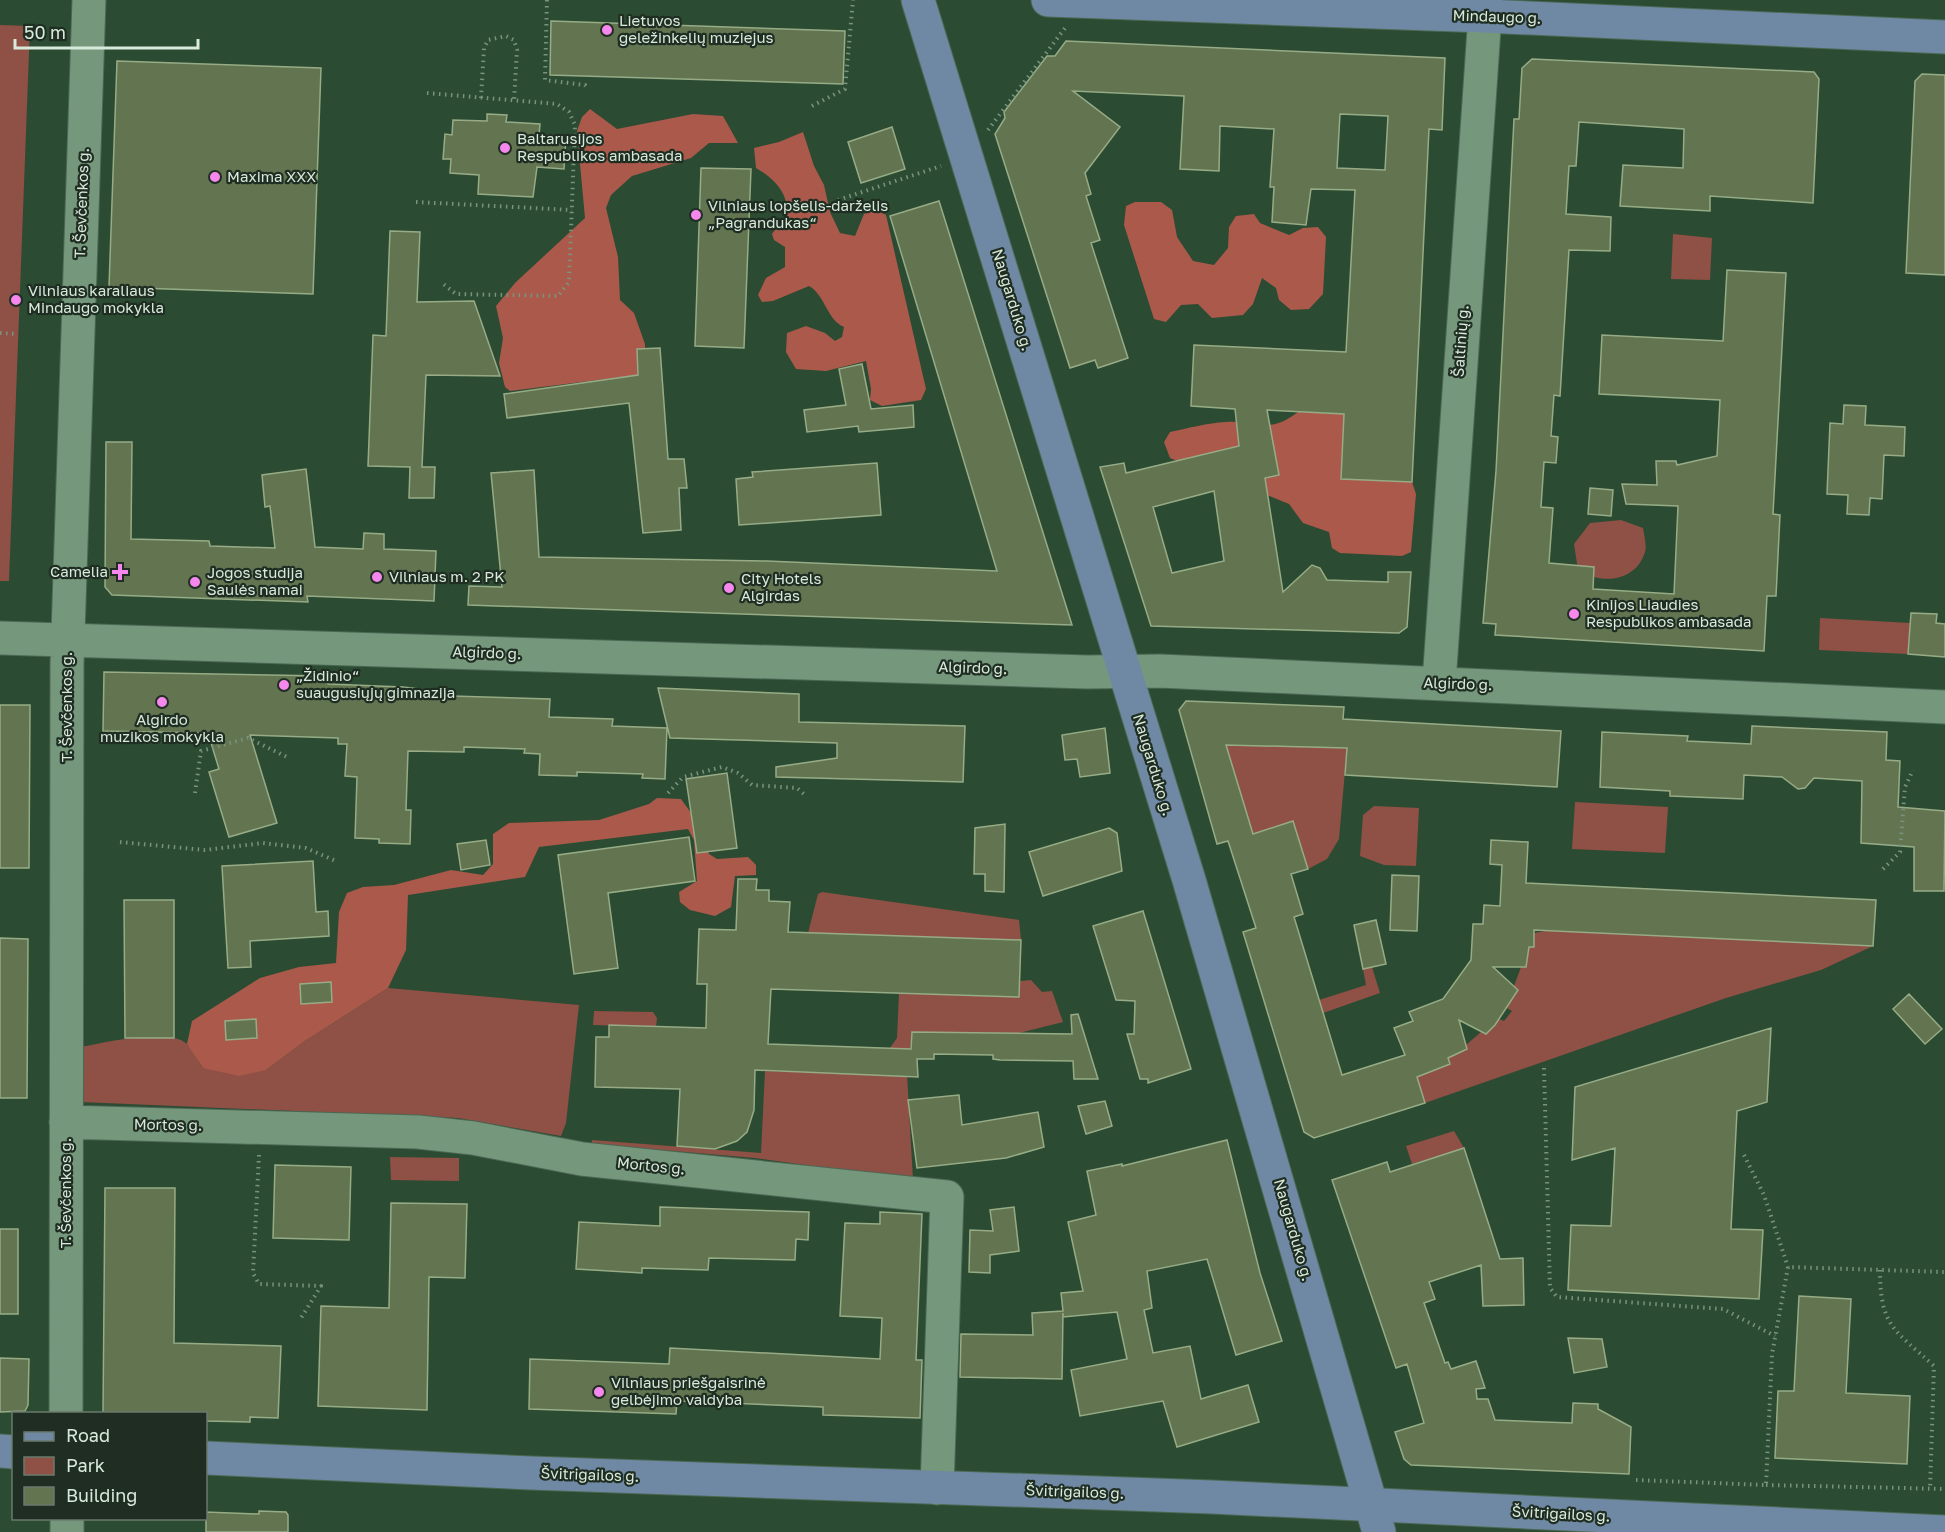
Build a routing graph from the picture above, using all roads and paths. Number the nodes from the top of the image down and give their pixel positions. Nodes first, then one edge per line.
1 (89, 0) edge
2 (547, 0) edge
3 (853, 0) edge
4 (918, 0) edge
5 (1048, 0) edge
6 (1086, 1) edge
7 (1486, 8) edge
8 (1945, 37) edge
9 (588, 89) dead end
10 (427, 93) dead end
11 (481, 98) junction
12 (514, 101) junction
13 (812, 106) dead end
14 (968, 157) junction
15 (838, 200) dead end
16 (416, 202) dead end
17 (572, 210) junction
18 (442, 283) dead end
19 (0, 333) edge
20 (16, 334) dead end
21 (0, 638) edge
22 (68, 640) junction
23 (1124, 671) junction
24 (1439, 683) junction
25 (1945, 707) edge
26 (289, 758) dead end
27 (1913, 770) dead end
28 (195, 793) dead end
29 (668, 793) dead end
30 (805, 795) dead end
31 (120, 842) dead end
32 (338, 862) dead end
33 (1883, 868) dead end
34 (1544, 1068) dead end
35 (66, 1122) junction
36 (260, 1127) junction
37 (1744, 1155) dead end
38 (1788, 1267) junction
39 (1880, 1270) junction
40 (1945, 1272) edge
41 (302, 1318) dead end
42 (1775, 1336) junction
43 (66, 1412) edge
44 (207, 1458) edge
45 (1636, 1480) dead end
46 (1766, 1485) junction
47 (937, 1488) junction
48 (1930, 1489) junction
49 (1945, 1489) edge
50 (1375, 1518) edge
51 (1945, 1532) edge

1 - 22 street, T. Ševčenkos g.
2 - 9 path
3 - 13 path
4 - 14 main road, Naugarduko g.
5 - 6 main road, Mindaugo g.
6 - 7 main road, Mindaugo g.
6 - 14 path
7 - 8 main road, Mindaugo g.
7 - 24 street, Šaltinių g.
10 - 11 path
11 - 12 path
11 - 12 path
12 - 17 path
14 - 15 path
14 - 23 main road, Naugarduko g.
16 - 17 path
17 - 18 path
19 - 20 path
21 - 22 street, Algirdo g.
22 - 23 street, Algirdo g.
22 - 35 street, T. Ševčenkos g.
23 - 24 street, Algirdo g.
23 - 50 main road, Naugarduko g.
24 - 25 street, Algirdo g.
26 - 28 path
27 - 33 path
29 - 30 path
31 - 32 path
34 - 42 path
35 - 36 street, Mortos g.
35 - 43 street, T. Ševčenkos g.
36 - 41 path
36 - 47 street, Mortos g.
37 - 38 path
38 - 39 path
38 - 42 path
39 - 40 path
39 - 48 path
42 - 46 path
44 - 47 main road, Švitrigailos g.
45 - 46 path
46 - 48 path
47 - 50 main road, Švitrigailos g.
48 - 49 path
50 - 51 main road, Švitrigailos g.

